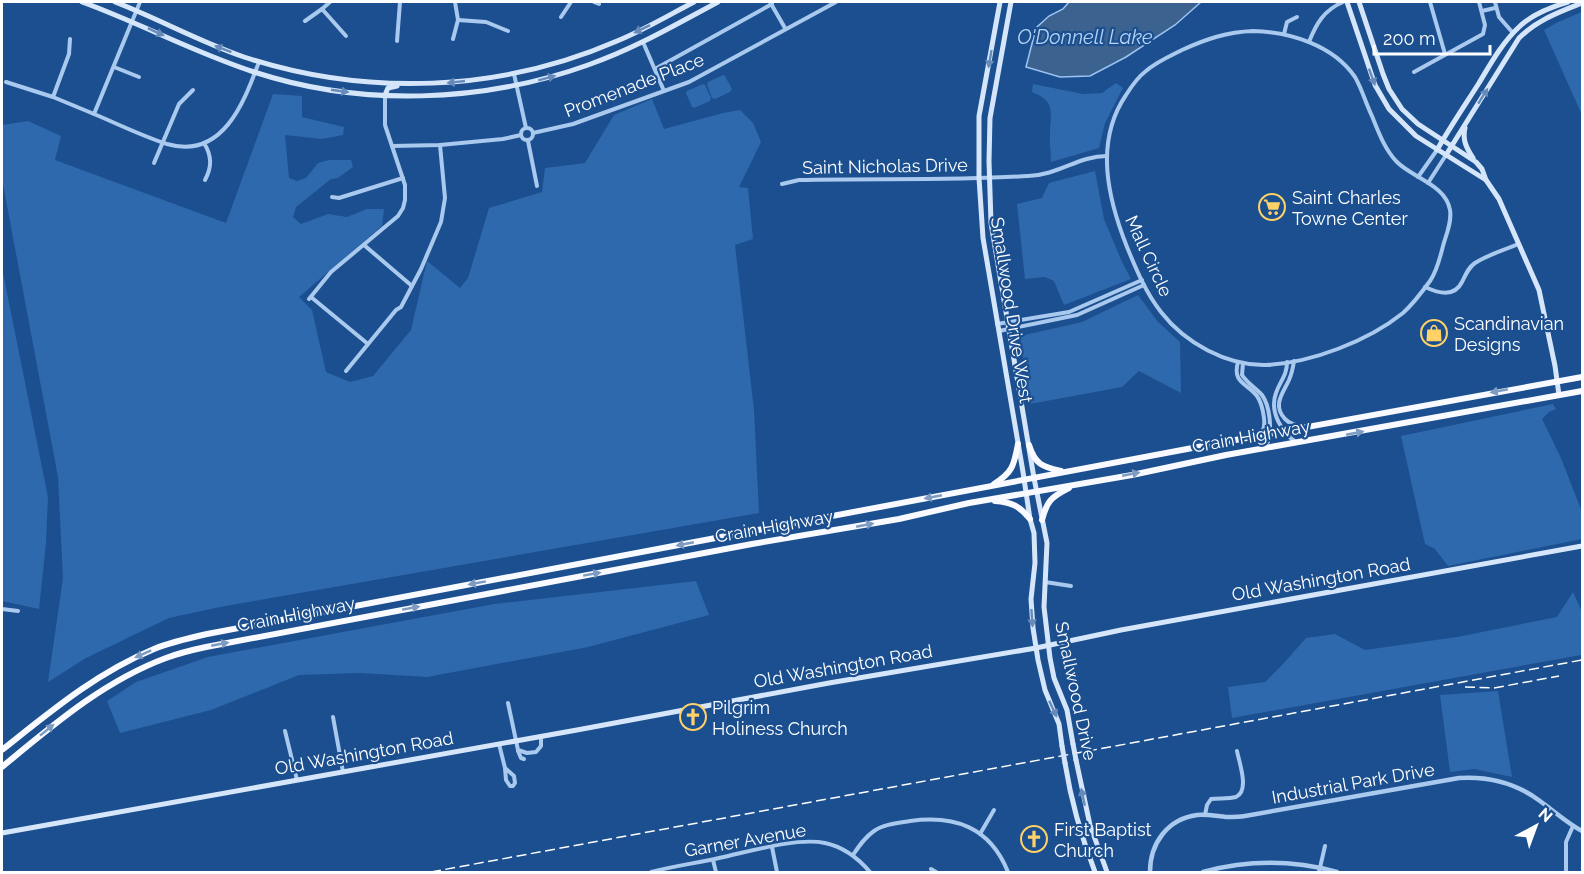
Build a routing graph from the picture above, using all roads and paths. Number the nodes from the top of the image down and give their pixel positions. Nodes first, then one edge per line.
1 (82, 2) edge
2 (115, 2) edge
3 (140, 2) edge
4 (330, 2) edge
5 (400, 2) edge
6 (455, 2) edge
7 (571, 2) edge
8 (594, 2) edge
9 (694, 2) edge
10 (718, 2) edge
11 (836, 2) edge
12 (1000, 2) edge
13 (1011, 2) edge
14 (1345, 2) edge
15 (1359, 2) edge
16 (1430, 2) edge
17 (1479, 2) edge
18 (1495, 2) edge
19 (1568, 2) edge
20 (771, 3) edge
21 (1582, 3) edge
22 (599, 4) dead end
23 (1496, 8) junction
24 (322, 9) junction
25 (137, 10) junction
26 (1482, 11) junction
27 (561, 17) dead end
28 (1296, 17) dead end
29 (458, 20) junction
30 (132, 21) junction
31 (305, 21) dead end
32 (785, 28) junction
33 (508, 31) dead end
34 (1513, 33) junction
35 (1284, 34) junction
36 (346, 36) dead end
37 (70, 39) dead end
38 (453, 39) dead end
39 (397, 41) dead end
40 (643, 42) junction
41 (1309, 42) junction
42 (1445, 54) junction
43 (259, 62) junction
44 (114, 67) junction
45 (655, 69) junction
46 (1414, 72) dead end
47 (255, 73) junction
48 (514, 74) junction
49 (139, 77) dead end
50 (6, 82) dead end
51 (414, 84) junction
52 (517, 85) junction
53 (193, 90) dead end
54 (664, 91) junction
55 (385, 95) junction
56 (53, 97) junction
57 (94, 114) junction
58 (1466, 124) junction
59 (526, 128) junction
60 (533, 133) junction
61 (521, 135) junction
62 (1443, 140) junction
63 (528, 141) junction
64 (163, 142) junction
65 (204, 143) junction
66 (440, 145) junction
67 (392, 146) junction
68 (1452, 146) junction
69 (1437, 150) junction
70 (1446, 155) junction
71 (1107, 156) junction
72 (1476, 162) junction
73 (154, 164) dead end
74 (1418, 177) junction
75 (403, 178) junction
76 (979, 178) junction
77 (990, 178) junction
78 (205, 180) dead end
79 (1486, 180) junction
80 (1428, 183) junction
81 (782, 184) dead end
82 (537, 186) dead end
83 (332, 197) dead end
84 (1518, 244) junction
85 (364, 245) junction
86 (1143, 282) junction
87 (412, 286) junction
88 (1425, 287) junction
89 (1008, 323) junction
90 (997, 324) junction
91 (1010, 330) junction
92 (999, 331) junction
93 (368, 344) junction
94 (1294, 360) junction
95 (1241, 362) junction
96 (1287, 362) junction
97 (346, 371) dead end
98 (1582, 377) edge
99 (1557, 381) junction
100 (1582, 391) edge
101 (1559, 394) junction
102 (1312, 426) junction
103 (1284, 432) junction
104 (1270, 435) junction
105 (1259, 436) junction
106 (1298, 443) junction
107 (1018, 444) junction
108 (1029, 445) junction
109 (1251, 451) junction
110 (1064, 472) junction
111 (1034, 478) junction
112 (1024, 480) junction
113 (1073, 485) junction
114 (991, 486) junction
115 (1037, 492) junction
116 (1026, 494) junction
117 (979, 501) junction
118 (1030, 519) junction
119 (1042, 520) junction
120 (1582, 546) edge
121 (627, 555) junction
122 (628, 567) junction
123 (1045, 582) junction
124 (459, 586) junction
125 (1071, 586) dead end
126 (459, 600) junction
127 (2, 609) edge
128 (18, 611) dead end
129 (1048, 645) junction
130 (1036, 648) junction
131 (508, 703) dead end
132 (333, 717) dead end
133 (285, 731) dead end
134 (541, 736) junction
135 (516, 740) junction
136 (499, 744) junction
137 (2, 750) edge
138 (518, 750) junction
139 (1237, 751) dead end
140 (524, 759) dead end
141 (2, 766) edge
142 (505, 768) dead end
143 (343, 772) junction
144 (297, 780) junction
145 (994, 810) dead end
146 (1205, 814) junction
147 (1573, 826) junction
148 (1582, 831) edge
149 (2, 833) edge
150 (980, 834) junction
151 (1325, 846) dead end
152 (772, 847) junction
153 (853, 855) junction
154 (713, 860) junction
155 (931, 869) dead end
156 (1320, 870) edge
157 (651, 873) edge
158 (716, 873) edge
159 (777, 873) edge
160 (870, 873) edge
161 (936, 873) edge
162 (1008, 873) edge
163 (1095, 873) edge
164 (1107, 873) edge
165 (1150, 873) edge
166 (1203, 873) edge
167 (1337, 873) edge
168 (1566, 873) edge

1 - 30 main road
2 - 25 main road
3 - 25 street
4 - 24 street
5 - 39 street
6 - 29 street
7 - 27 street
8 - 22 street
9 -> 48 main road
10 - 40 main road
11 - 32 street, Promenade Place
12 -> 76 main road, Smallwood Drive West
13 - 77 main road, Smallwood Drive West
14 - 41 street
14 -> 69 main road
15 - 62 main road
16 - 42 street
17 - 26 street
18 - 23 street
19 - 34 main road
20 - 32 street
20 - 45 street
58 -> 21 main road
23 - 26 street
23 - 34 street
24 - 31 street
24 - 36 street
25 - 30 street
43 -> 25 main road
26 - 42 street
28 - 35 street
29 - 33 street
29 - 38 street
30 - 44 street
30 -> 47 main road
32 - 54 street, Promenade Place
34 - 62 main road
35 - 41 street, Mall Circle
35 - 71 street, Mall Circle
37 - 56 street
40 - 45 street
52 -> 40 main road
41 - 74 street, Mall Circle
42 - 46 street
43 - 47 street
43 - 51 main road
44 - 49 street
44 - 57 street
45 - 54 street
47 -> 55 main road
47 - 65 street
48 -> 51 main road
48 - 52 street
50 - 56 street
51 - 55 main road
52 - 55 main road
52 - 59 street
53 - 64 street
54 - 60 street, Promenade Place
55 - 67 street
56 - 57 street
57 - 64 street
58 - 68 main road
58 - 72 main road
59 - 60 street
59 - 61 street
60 - 63 street
61 - 63 street
61 - 66 street
62 - 68 main road
62 - 69 main road
63 - 82 street
64 - 65 street
64 - 73 street
65 - 78 street
66 - 67 street
66 - 87 street
67 - 75 street
68 - 70 main road
68 - 72 main road
69 - 70 main road
69 - 74 street
70 - 79 main road
70 - 80 street
71 - 77 street
71 - 86 street, Mall Circle
72 - 79 main road
74 - 80 street, Mall Circle
75 - 83 street
75 - 85 street
76 - 77 street, Saint Nicholas Drive
76 - 81 street, Saint Nicholas Drive
76 - 90 main road, Smallwood Drive West
77 - 89 main road, Smallwood Drive West
79 - 84 main road
80 - 88 street, Mall Circle
84 - 88 street
84 - 99 main road
85 - 87 street
85 - 93 street
86 - 89 street
86 - 91 street
86 - 95 street, Mall Circle
87 - 93 street
88 - 94 street, Mall Circle
89 - 90 street
89 - 91 main road, Smallwood Drive West
90 - 92 main road, Smallwood Drive West
91 - 92 street
91 - 108 main road, Smallwood Drive West
92 - 107 main road, Smallwood Drive West
93 - 97 street
94 - 96 street, Mall Circle
94 - 102 street
95 - 96 street, Mall Circle
95 - 104 street
95 - 105 street
96 - 103 street
98 - 99 highway, Crain Highway
99 - 101 main road
99 -> 102 highway, Crain Highway
100 - 101 highway, Crain Highway
106 -> 101 highway, Crain Highway
102 - 103 highway, Crain Highway
103 - 104 highway, Crain Highway
103 - 106 street
104 - 105 highway, Crain Highway
104 - 109 street
105 - 110 highway, Crain Highway
106 - 109 highway, Crain Highway
107 - 112 main road, Smallwood Drive West
107 - 114 highway
108 - 110 highway
108 - 111 main road, Smallwood Drive West
113 -> 109 highway, Crain Highway
110 - 111 highway, Crain Highway
111 - 112 highway, Crain Highway
111 - 115 main road, Smallwood Drive
112 - 114 highway, Crain Highway
112 - 116 main road, Smallwood Drive
113 - 115 highway, Crain Highway
113 - 119 highway
114 -> 121 highway, Crain Highway
115 - 116 highway, Crain Highway
115 - 119 main road, Smallwood Drive
116 - 117 highway, Crain Highway
116 - 118 main road, Smallwood Drive
117 - 118 highway
122 -> 117 highway, Crain Highway
118 -> 130 main road, Smallwood Drive
119 - 123 main road, Smallwood Drive
120 - 129 main road, Old Washington Road
121 - 122 highway
121 -> 124 highway, Crain Highway
126 -> 122 highway, Crain Highway
123 - 125 street
123 - 129 main road, Smallwood Drive
124 - 126 highway
124 -> 137 highway, Crain Highway
141 -> 126 highway, Crain Highway
127 - 128 street
129 - 130 main road, Old Washington Road
164 -> 129 main road, Smallwood Drive, bridge
130 - 134 main road, Old Washington Road
130 -> 163 main road, Smallwood Drive, bridge
131 - 135 street
132 - 143 street
133 - 144 street
134 - 135 main road, Old Washington Road
134 - 138 street
135 - 136 main road, Old Washington Road
135 - 138 street
136 - 142 street
136 - 143 main road, Old Washington Road
138 - 140 street
139 - 146 street
143 - 144 main road, Old Washington Road
144 - 149 main road, Old Washington Road
145 - 150 street
146 - 147 street, Industrial Park Drive
146 - 165 street, Industrial Park Drive
147 - 148 street, Industrial Park Drive
147 - 168 street
150 - 153 street
150 - 162 street
151 - 156 street
152 - 153 street, Garner Avenue
152 - 154 street, Garner Avenue
152 - 159 street
153 - 160 street, Garner Avenue
154 - 157 street, Garner Avenue
154 - 158 street
155 - 161 street
156 - 166 street
156 - 167 street

